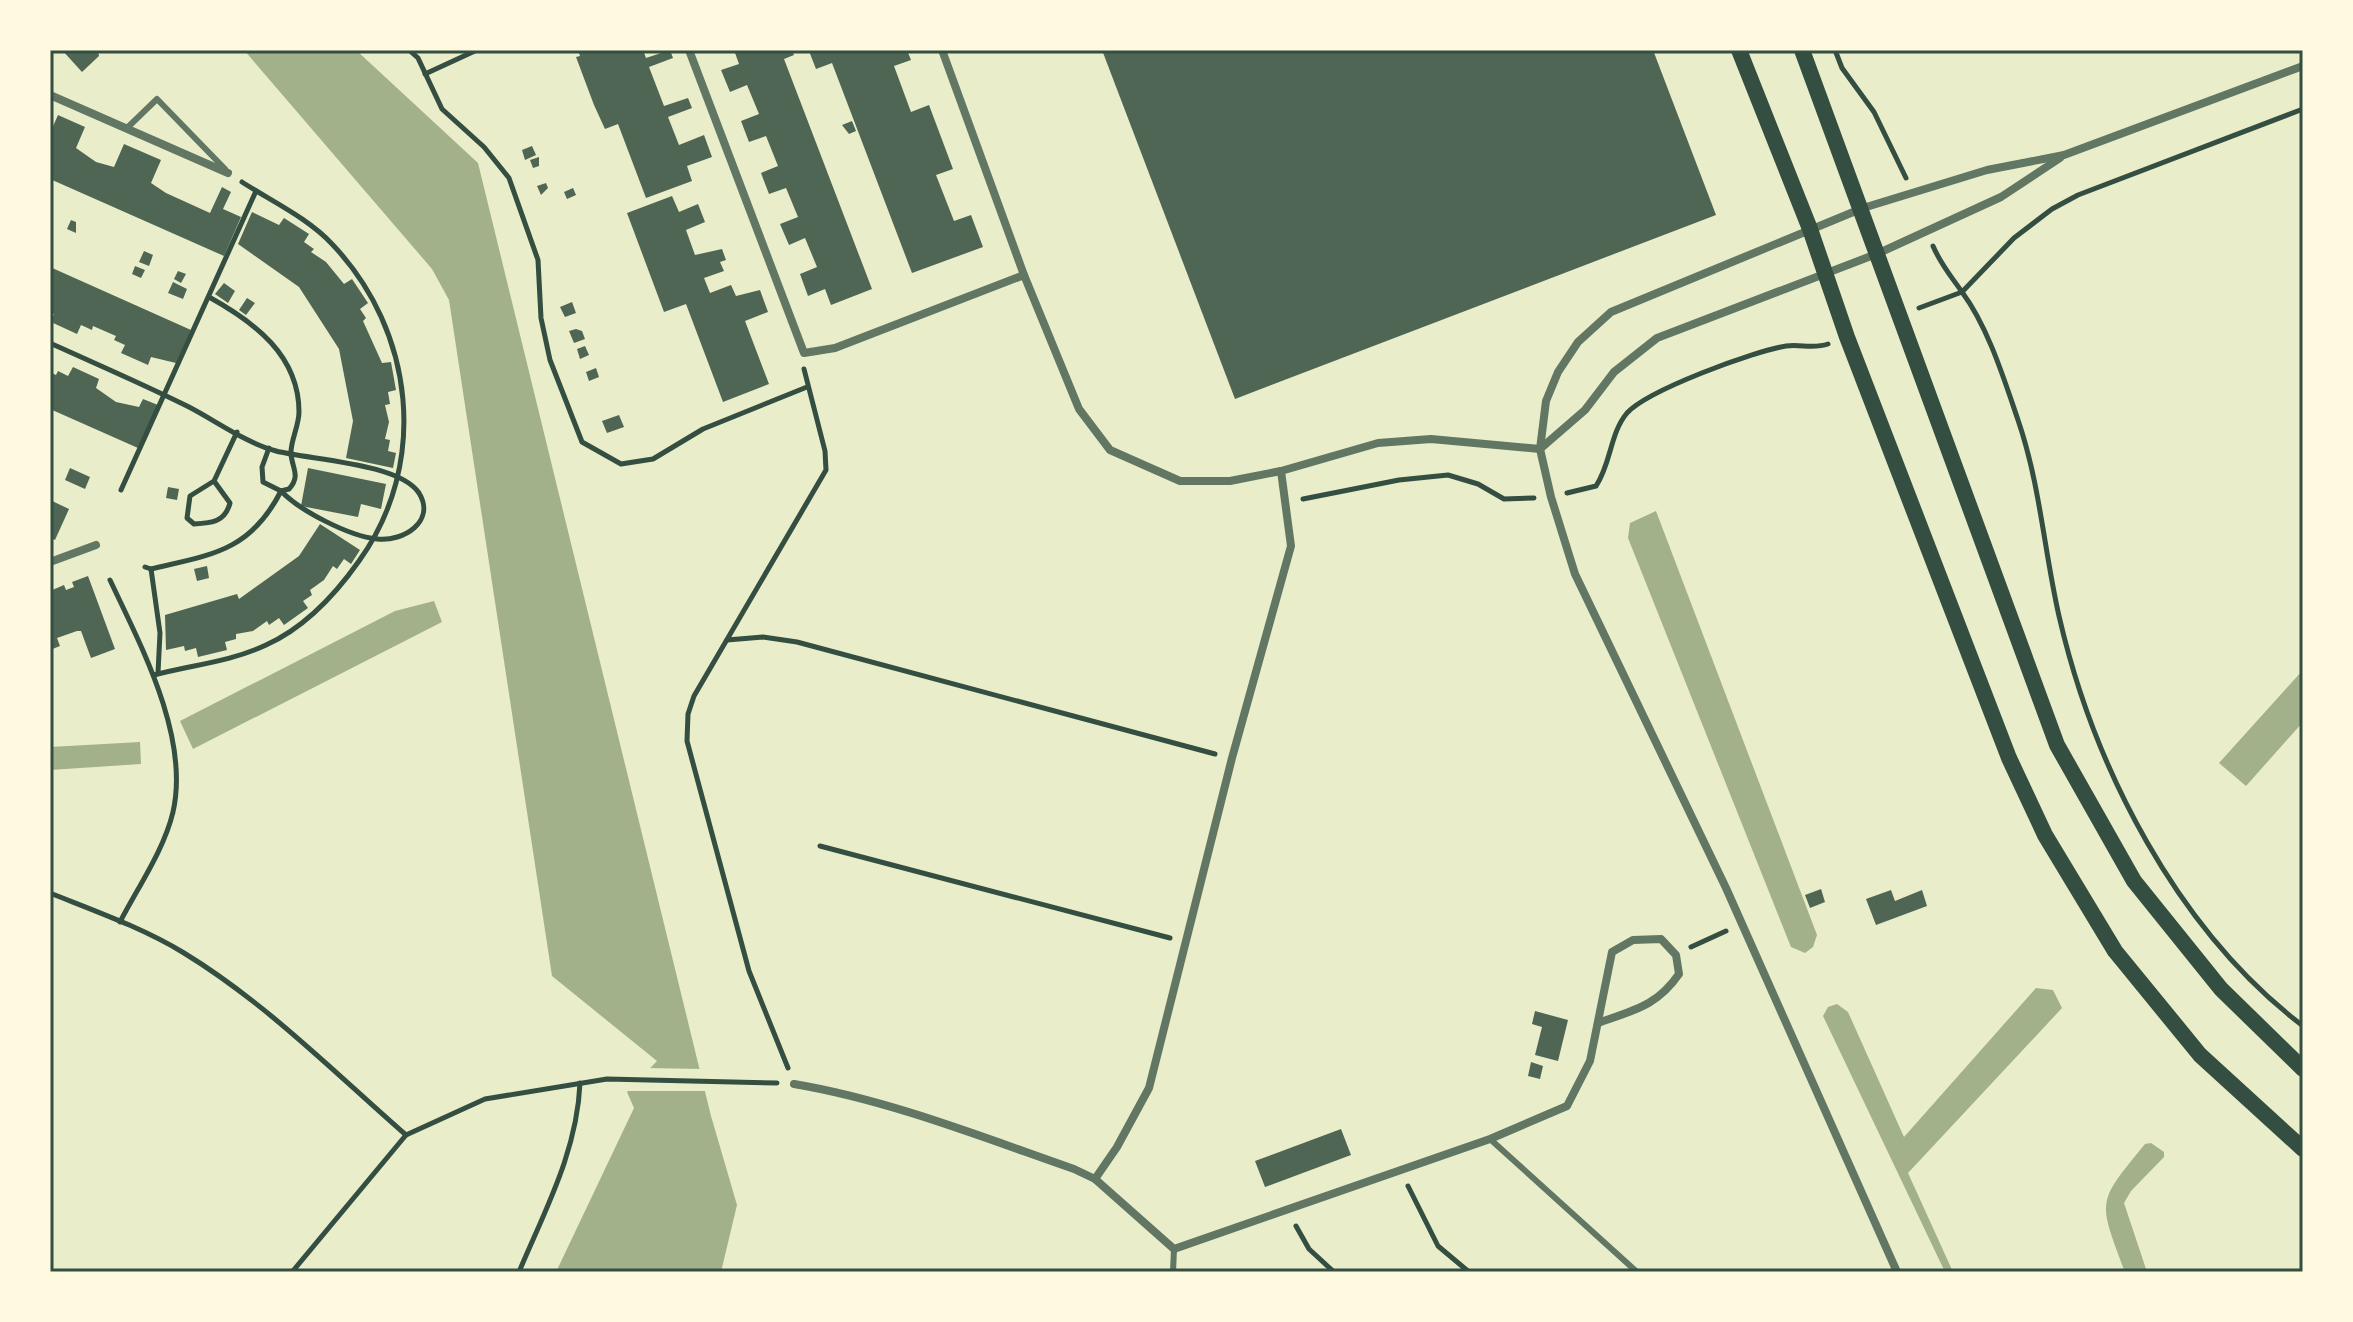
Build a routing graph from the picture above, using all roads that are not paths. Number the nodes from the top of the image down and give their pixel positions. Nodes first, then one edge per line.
1 (689, 50) edge
2 (942, 50) edge
3 (1739, 50) edge
4 (1802, 50) edge
5 (2303, 66) edge
6 (50, 95) edge
7 (127, 128) junction
8 (2064, 155) junction
9 (228, 173) joint
10 (1863, 208) junction
11 (1810, 229) junction
12 (1879, 253) junction
13 (1824, 274) junction
14 (1024, 275) junction
15 (1540, 449) junction
16 (1281, 471) junction
17 (96, 545) dead end
18 (50, 562) edge
19 (1598, 1023) junction
20 (2303, 1069) edge
21 (794, 1084) road end
22 (1490, 1139) junction
23 (2303, 1149) edge
24 (1095, 1179) junction
25 (1174, 1249) junction
26 (1173, 1272) edge
27 (1637, 1272) edge
28 (1897, 1272) edge

1 - 14 street
2 - 14 street
3 - 11 main road
4 - 10 main road
5 - 8 street
6 - 7 street
7 - 9 street
7 - 9 lane
8 - 10 street
8 - 12 street
10 - 11 street
10 - 12 main road
11 - 13 main road
11 - 15 street
12 - 13 street
12 - 20 main road
13 - 15 street
13 - 23 main road
14 - 16 street
15 - 16 street
15 - 28 street
16 - 24 street
17 - 18 street
19 - 19 street
19 - 22 street
21 - 24 street
22 - 25 street
22 - 27 lane
24 - 25 street
25 - 26 lane

